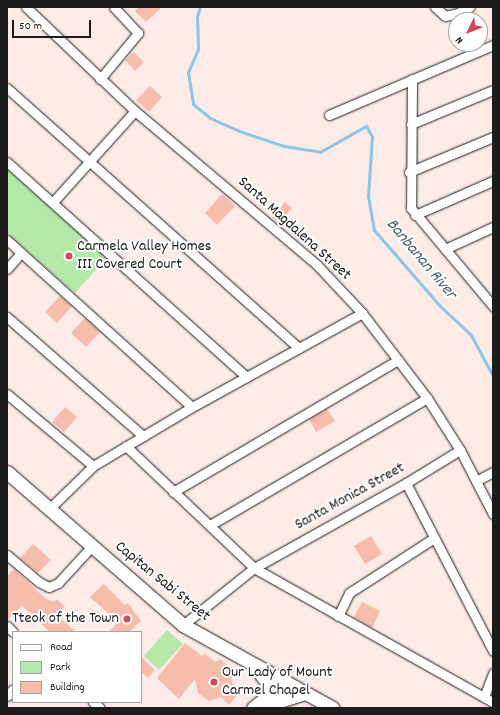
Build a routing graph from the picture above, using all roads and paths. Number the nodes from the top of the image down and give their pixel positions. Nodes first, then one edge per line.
1 (26, 7) edge
2 (114, 7) edge
3 (435, 7) edge
4 (470, 7) edge
5 (493, 45) edge
6 (100, 78) junction
7 (412, 79) junction
8 (7, 88) edge
9 (493, 90) edge
10 (135, 111) junction
11 (329, 115) dead end
12 (411, 124) junction
13 (493, 137) edge
14 (90, 160) junction
15 (7, 162) edge
16 (410, 172) junction
17 (493, 181) edge
18 (53, 202) junction
19 (415, 214) junction
20 (493, 227) edge
21 (7, 240) edge
22 (445, 249) junction
23 (21, 253) junction
24 (7, 269) edge
25 (493, 306) edge
26 (362, 313) junction
27 (7, 317) edge
28 (299, 348) junction
29 (398, 360) junction
30 (247, 377) junction
31 (7, 394) edge
32 (427, 398) junction
33 (192, 407) junction
34 (143, 436) junction
35 (126, 446) junction
36 (460, 450) junction
37 (93, 466) junction
38 (7, 472) edge
39 (493, 472) edge
40 (476, 480) junction
41 (406, 483) junction
42 (173, 492) junction
43 (49, 509) junction
44 (493, 514) edge
45 (210, 525) junction
46 (434, 538) junction
47 (92, 546) junction
48 (7, 555) edge
49 (254, 568) junction
50 (338, 616) junction
51 (183, 625) junction
52 (493, 651) edge
53 (253, 665) junction
54 (493, 673) edge
55 (305, 693) junction
56 (484, 697) junction
57 (493, 702) edge
58 (255, 708) edge
59 (332, 708) edge

1 - 6 street, Santa Magdalena Street
2 - 6 street
3 - 4 street
5 - 7 street
6 - 10 street, Santa Magdalena Street
7 - 11 street
7 - 12 street
8 - 14 street
9 - 12 street
10 - 14 street
10 - 26 street, Santa Magdalena Street
12 - 16 street
13 - 16 street
14 - 18 street
14 - 28 street
15 - 18 street
16 - 19 street
17 - 19 street
18 - 30 street
19 - 22 street
20 - 22 street
21 - 23 street
22 - 25 street
23 - 24 street
23 - 33 street
26 - 28 street
26 - 29 street, Santa Magdalena Street
27 - 34 street
28 - 30 street
29 - 32 street, Santa Magdalena Street
29 - 42 street
30 - 33 street
31 - 37 street
32 - 36 street, Santa Magdalena Street
32 - 45 street
33 - 34 street
34 - 35 street
35 - 37 street
35 - 42 street
36 - 40 street, Santa Magdalena Street
36 - 41 street, Santa Monica Street
37 - 43 street
38 - 43 street, Capitan Sabi Street
39 - 40 street
40 - 44 street, Santa Magdalena Street
41 - 46 street
41 - 49 street, Santa Monica Street
42 - 45 street
43 - 47 street, Capitan Sabi Street
45 - 49 street
46 - 50 street
46 - 52 street
47 - 48 street
47 - 51 street, Capitan Sabi Street
49 - 50 street
49 - 51 street, Santa Monica Street
50 - 56 street
51 - 53 street, Capitan Sabi Street
53 - 55 street, Capitan Sabi Street
53 - 58 street
54 - 56 street
55 - 58 street
55 - 59 street, Capitan Sabi Street
56 - 57 street

